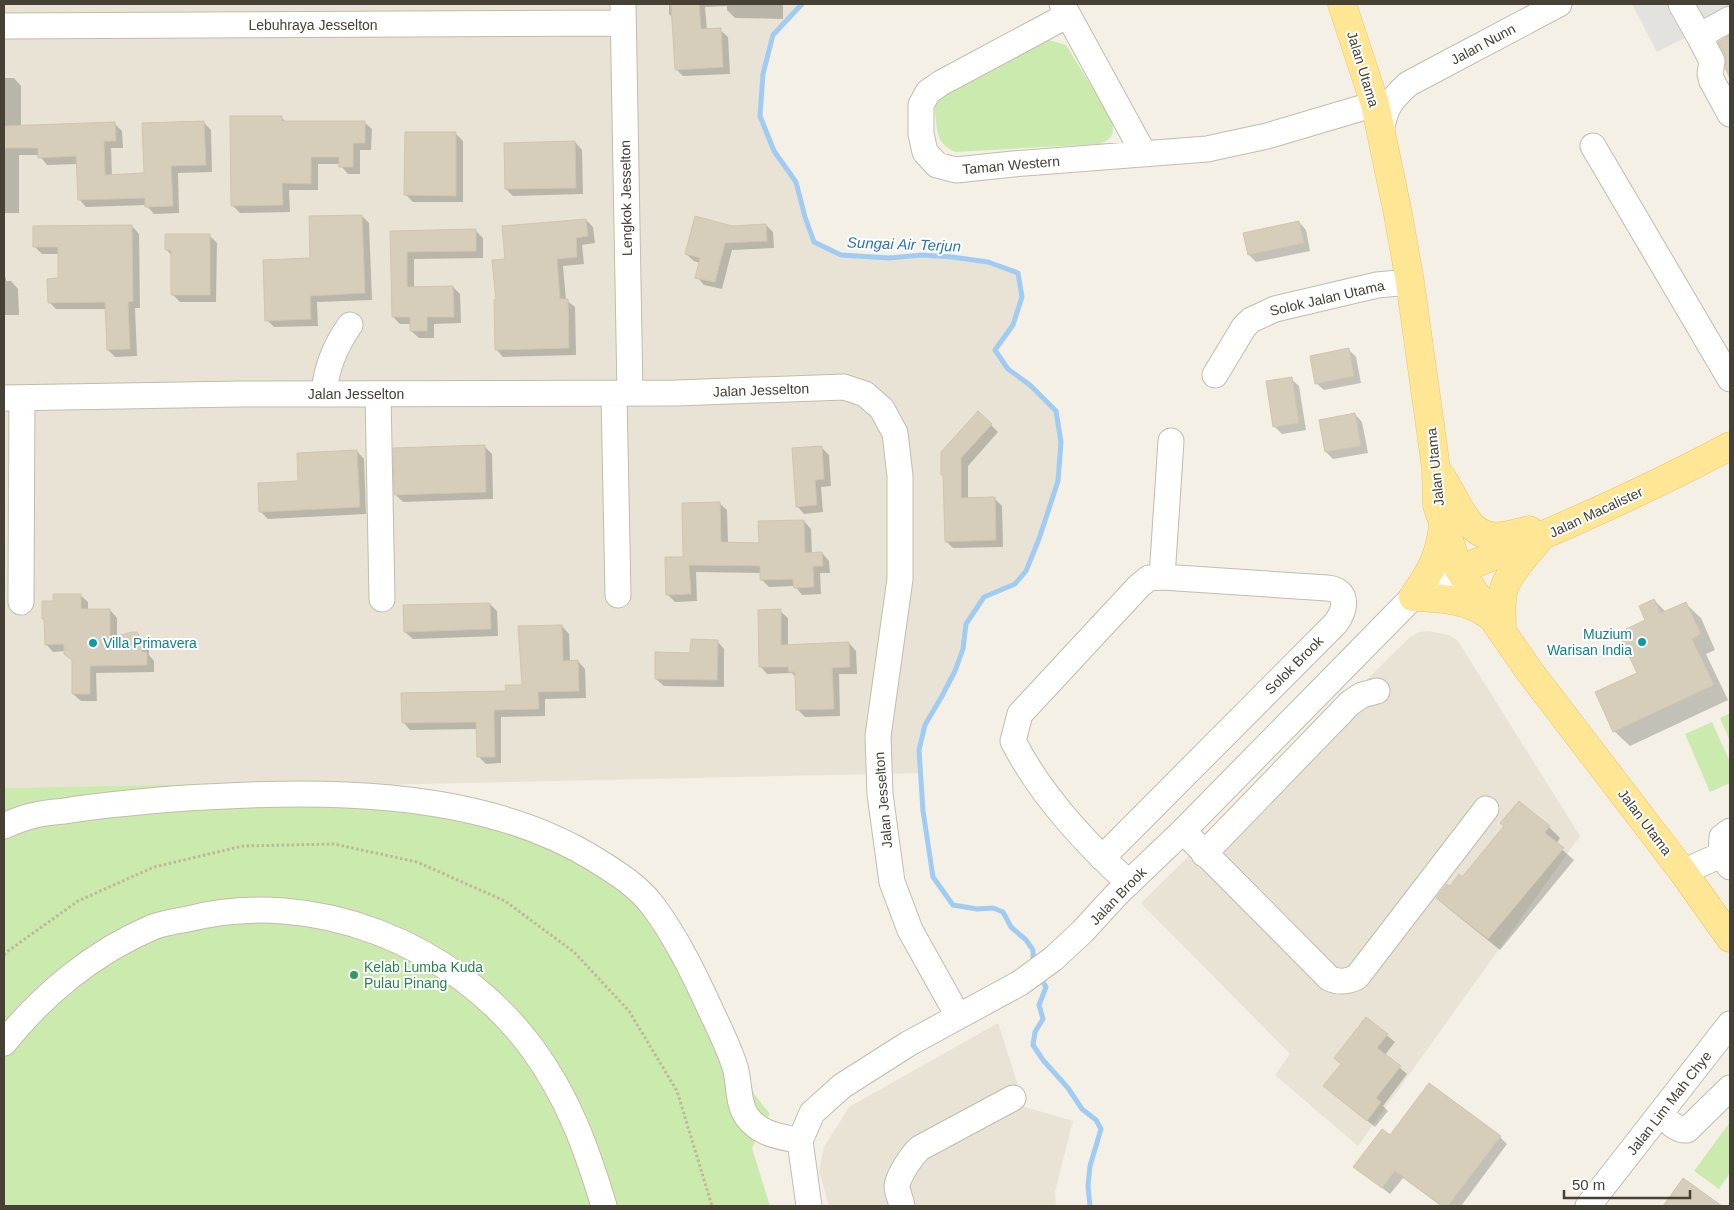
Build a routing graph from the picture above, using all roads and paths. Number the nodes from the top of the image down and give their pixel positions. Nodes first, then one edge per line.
1 (1342, 4) edge
2 (1559, 4) edge
3 (1681, 4) edge
4 (1065, 9) edge
5 (623, 13) edge
6 (453, 14) edge
7 (1730, 19) edge
8 (4, 26) edge
9 (1699, 36) junction
10 (1366, 75) junction
11 (1408, 84) junction
12 (1375, 104) junction
13 (1730, 114) edge
14 (1381, 132) junction
15 (1593, 146) dead end
16 (1144, 154) junction
17 (1410, 282) junction
18 (350, 325) dead end
19 (1215, 375) dead end
20 (1730, 380) edge
21 (622, 393) junction
22 (324, 394) junction
23 (378, 394) junction
24 (13, 398) edge
25 (1171, 441) dead end
26 (1730, 446) edge
27 (1436, 468) junction
28 (1574, 522) junction
29 (1443, 524) junction
30 (1540, 538) junction
31 (1459, 570) junction
32 (1162, 577) junction
33 (618, 595) dead end
34 (1413, 597) junction
35 (382, 599) dead end
36 (21, 602) dead end
37 (1497, 624) junction
38 (1377, 691) dead end
39 (1486, 809) dead end
40 (4, 826) edge
41 (1730, 830) edge
42 (1182, 831) junction
43 (1204, 854) junction
44 (1102, 858) junction
45 (1727, 863) edge
46 (1683, 872) junction
47 (1129, 883) junction
48 (1730, 938) edge
49 (958, 1016) junction
50 (1730, 1024) edge
51 (4, 1043) edge
52 (1730, 1088) edge
53 (1013, 1098) dead end
54 (1660, 1114) junction
55 (800, 1141) junction
56 (604, 1206) edge
57 (809, 1206) edge
58 (902, 1206) edge
59 (1588, 1206) edge

1 - 10 main road, Jalan Utama
2 - 11 street, Jalan Nunn
3 - 9 street
4 - 16 street, Taman Western
4 - 16 street, Taman Western
5 - 6 street, Lebuhraya Jesselton
5 - 21 street, Lengkok Jesselton
6 - 8 street, Lebuhraya Jesselton
7 - 9 street
9 - 13 street
10 - 11 street
10 - 12 main road, Jalan Utama
11 - 14 street, Jalan Nunn
12 - 14 main road, Jalan Utama
12 - 16 street, Taman Western
14 - 17 main road, Jalan Utama
15 - 20 street
17 - 19 street, Solok Jalan Utama
17 - 27 main road, Jalan Utama
18 - 22 street
21 - 23 street, Jalan Jesselton
21 - 33 street, Lengkok Jesselton
21 - 49 street, Jalan Jesselton
22 - 23 street, Jalan Jesselton
22 - 24 street, Jalan Jesselton
23 - 35 street
24 - 36 street
25 - 32 street
26 - 28 main road, Jalan Macalister
27 - 28 main road
27 - 29 main road, Jalan Utama
28 - 30 main road, Jalan Macalister
29 - 31 main road, Jalan Utama
29 - 34 main road
30 - 31 main road, Jalan Macalister
30 - 37 main road
31 - 34 street, Jalan Brook
31 - 37 main road, Jalan Utama
32 - 44 street, Solok Brook
32 - 44 street, Solok Brook
34 - 37 main road
34 - 42 street, Jalan Brook
37 - 46 main road, Jalan Utama
38 - 43 street
39 - 43 street
40 - 55 street
41 - 45 street
42 - 43 street
42 - 47 street, Jalan Brook
44 - 47 street, Solok Brook
45 - 46 street
46 - 48 main road, Jalan Utama
47 - 49 street, Jalan Brook
49 - 55 street, Jalan Brook
50 - 54 street, Jalan Lim Mah Chye
51 - 56 street
52 - 54 street
53 - 58 street
54 - 59 street, Jalan Lim Mah Chye
55 - 57 street

